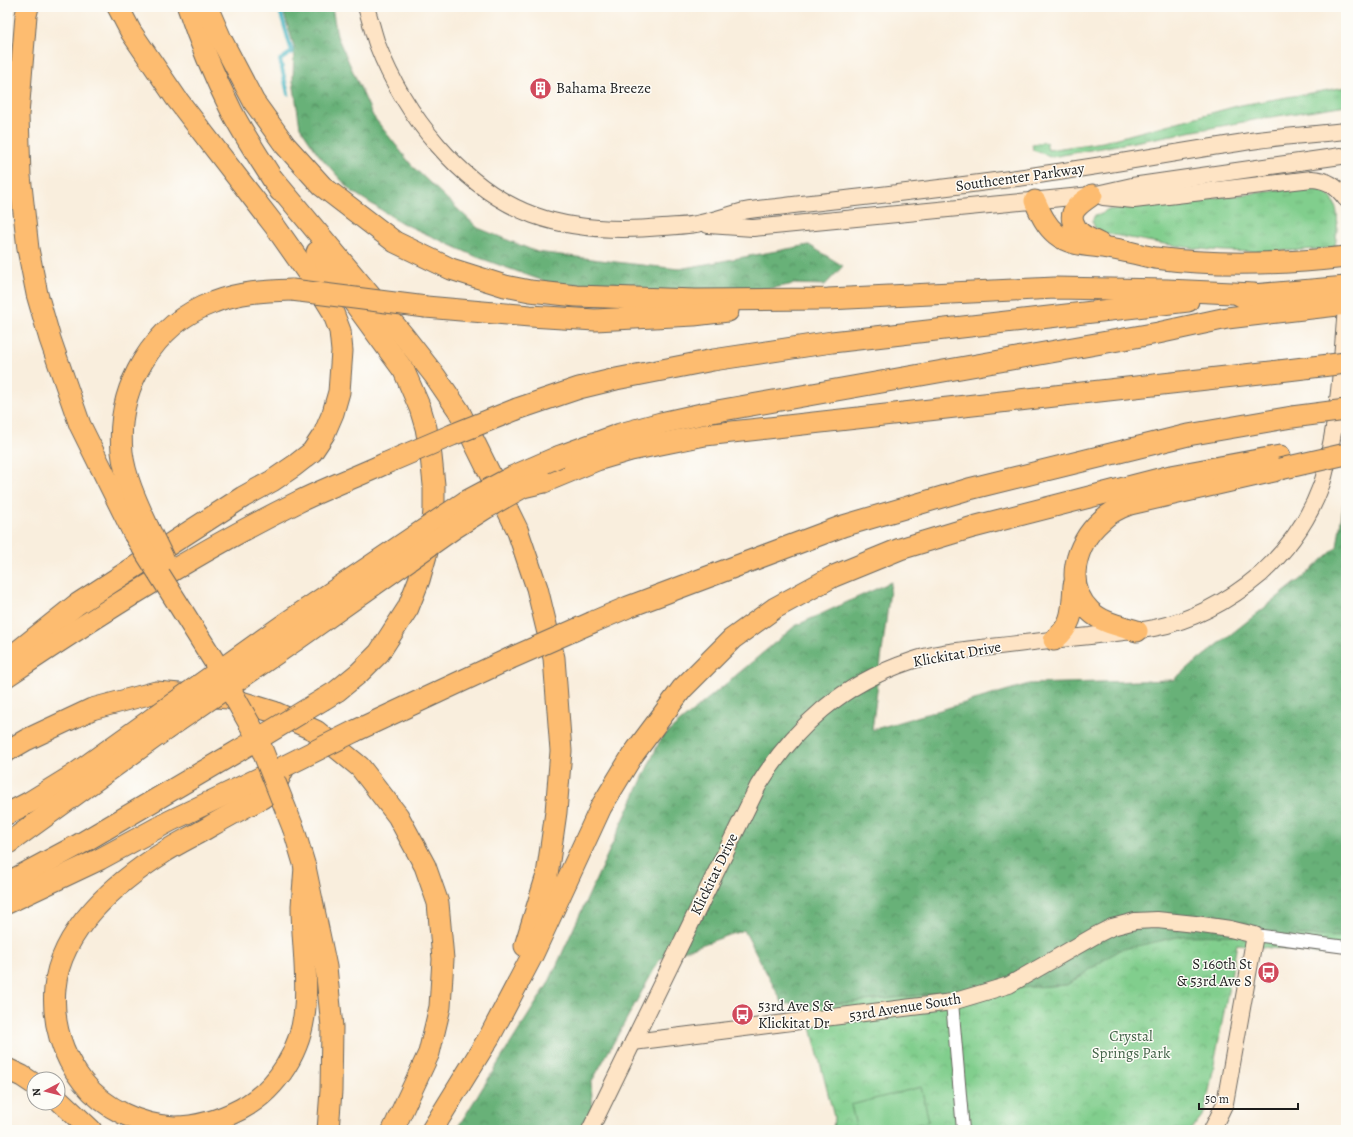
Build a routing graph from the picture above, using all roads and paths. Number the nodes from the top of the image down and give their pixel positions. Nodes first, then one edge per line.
1 (28, 7) edge
2 (118, 7) edge
3 (188, 7) edge
4 (207, 7) edge
5 (366, 7) edge
6 (1346, 131) edge
7 (1329, 133) junction
8 (1344, 149) edge
9 (273, 179) junction
10 (1092, 195) junction
11 (1346, 199) edge
12 (1035, 200) junction
13 (695, 224) junction
14 (1107, 248) junction
15 (1346, 257) edge
16 (1346, 287) edge
17 (984, 291) junction
18 (1254, 294) junction
19 (1346, 304) edge
20 (1346, 307) edge
21 (1344, 356) edge
22 (1346, 410) edge
23 (1346, 448) edge
24 (1346, 454) edge
25 (1280, 463) junction
26 (141, 530) junction
27 (1075, 576) junction
28 (1137, 630) junction
29 (1054, 640) junction
30 (7, 660) edge
31 (7, 676) edge
32 (159, 724) junction
33 (7, 751) edge
34 (260, 788) junction
35 (7, 814) edge
36 (7, 844) edge
37 (306, 867) junction
38 (7, 883) edge
39 (7, 903) edge
40 (1256, 935) junction
41 (1346, 947) edge
42 (952, 1002) junction
43 (490, 1036) junction
44 (633, 1042) junction
45 (7, 1069) edge
46 (26, 1079) edge
47 (66, 1107) edge
48 (91, 1130) edge
49 (328, 1130) edge
50 (393, 1130) edge
51 (432, 1130) edge
52 (590, 1130) edge
53 (964, 1130) edge
54 (1212, 1130) edge

1 - 26 highway
2 - 30 highway
3 - 9 highway
4 - 17 highway
5 - 13 main road, Southcenter Parkway
6 - 7 main road, Southcenter Parkway
7 - 8 main road
7 - 13 main road, Southcenter Parkway
8 - 10 main road, Southcenter Parkway
9 - 38 highway, bridge
9 - 43 highway
10 - 11 main road
10 - 12 main road, Southcenter Parkway
10 - 14 highway
12 - 13 main road, Southcenter Parkway
12 - 14 highway
14 - 15 highway
16 - 18 highway
17 - 18 highway
17 - 26 highway, bridge
18 - 31 highway, bridge
19 - 32 highway, bridge
20 - 21 main road, Klickitat Drive
21 - 28 main road, Klickitat Drive
21 - 32 highway, bridge
22 - 34 highway, bridge
23 - 25 highway
24 - 25 highway, bridge
25 - 27 highway
25 - 43 highway
26 - 37 highway, bridge
27 - 28 highway
27 - 29 highway
28 - 29 main road, Klickitat Drive
29 - 44 main road, Klickitat Drive
32 - 35 highway
32 - 36 highway
33 - 50 highway
34 - 37 highway
34 - 39 highway
37 - 49 highway
40 - 41 street
40 - 42 main road, 53rd Avenue South
40 - 54 main road
42 - 44 main road, 53rd Avenue South
42 - 53 street
43 - 51 highway
44 - 52 main road, Klickitat Drive
45 - 46 highway
47 - 48 highway

